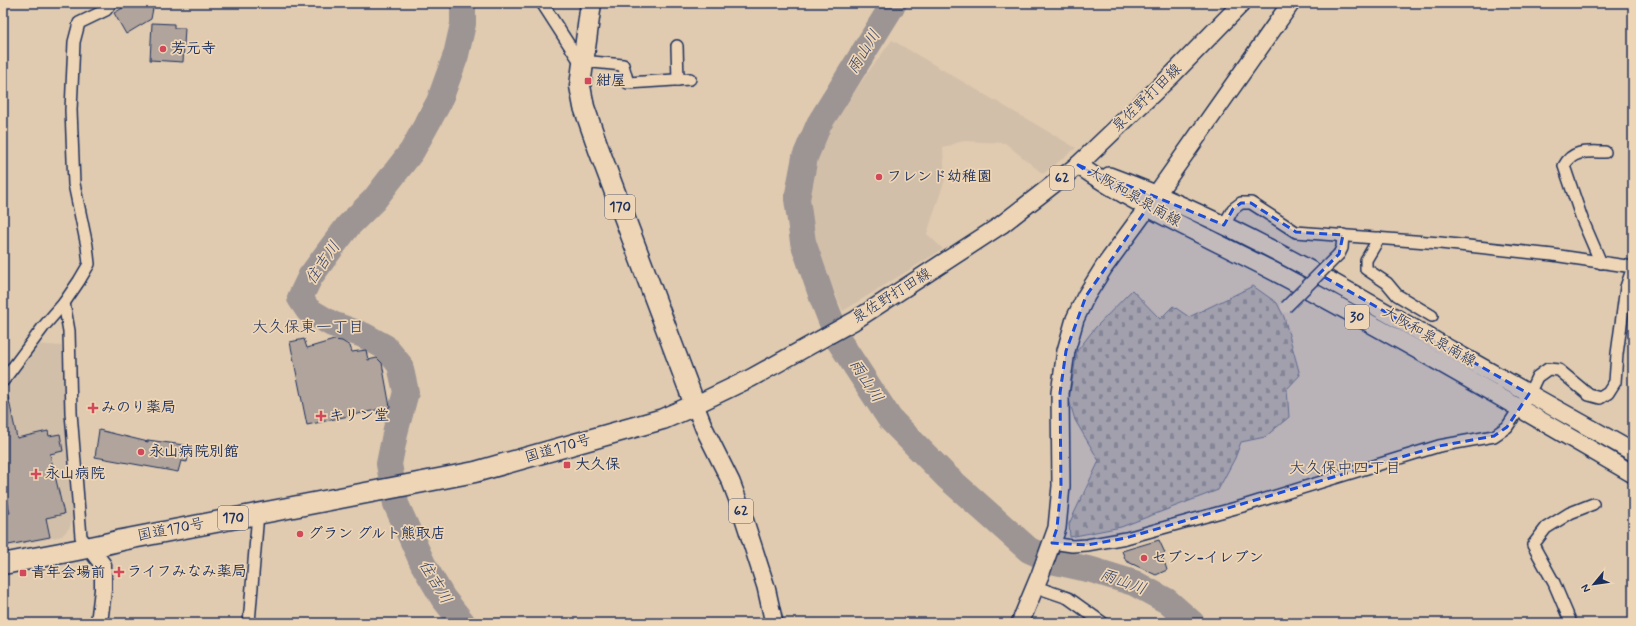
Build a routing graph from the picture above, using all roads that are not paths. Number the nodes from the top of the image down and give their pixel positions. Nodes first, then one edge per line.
1 (111, 3) edge
2 (542, 3) edge
3 (591, 3) edge
4 (1242, 3) edge
5 (1291, 3) edge
6 (677, 46) dead end
7 (582, 63) junction
8 (690, 79) dead end
9 (678, 80) junction
10 (1605, 152) dead end
11 (1078, 165) junction
12 (1152, 201) junction
13 (1224, 226) junction
14 (1343, 235) junction
15 (1379, 238) junction
16 (1601, 263) junction
17 (64, 303) junction
18 (1286, 307) dead end
19 (1432, 316) dead end
20 (3, 381) edge
21 (1529, 394) junction
22 (695, 404) junction
23 (1520, 409) junction
24 (1633, 452) edge
25 (1633, 474) edge
26 (1593, 504) dead end
27 (258, 513) junction
28 (1051, 547) junction
29 (90, 548) junction
30 (3, 564) edge
31 (1036, 587) junction
32 (99, 623) edge
33 (249, 623) edge
34 (774, 623) edge
35 (1020, 623) edge
36 (1103, 623) edge
37 (1571, 623) edge

1 - 17 street
2 - 7 street
3 - 7 highway, 170
4 - 11 main road, 泉佐野打田線 / 62
5 - 12 main road
6 - 9 street
7 - 9 street
7 - 22 highway, 170
8 - 9 street
10 - 16 street
11 - 12 main road, 大阪和泉泉南線 / 30
11 - 22 main road, 泉佐野打田線 / 62
12 - 13 main road, 大阪和泉泉南線 / 30
12 - 23 main road, 大阪和泉泉南線 / 30
12 - 28 main road
13 - 14 street
13 - 21 main road, 大阪和泉泉南線 / 30
14 - 15 street
14 - 18 street, bridge
15 - 16 street
15 - 19 street
16 - 21 street
17 - 20 street
17 - 29 street
21 - 23 street
21 - 24 main road, 大阪和泉泉南線 / 30
22 - 27 highway, 国道170号 / 170
22 - 34 main road, 62
23 - 25 main road, 大阪和泉泉南線 / 30
23 - 28 street
26 - 37 street
27 - 29 highway, 国道170号 / 170
27 - 33 street
28 - 31 main road
29 - 30 highway, 国道170号 / 170
29 - 32 street
31 - 35 main road
31 - 36 street

